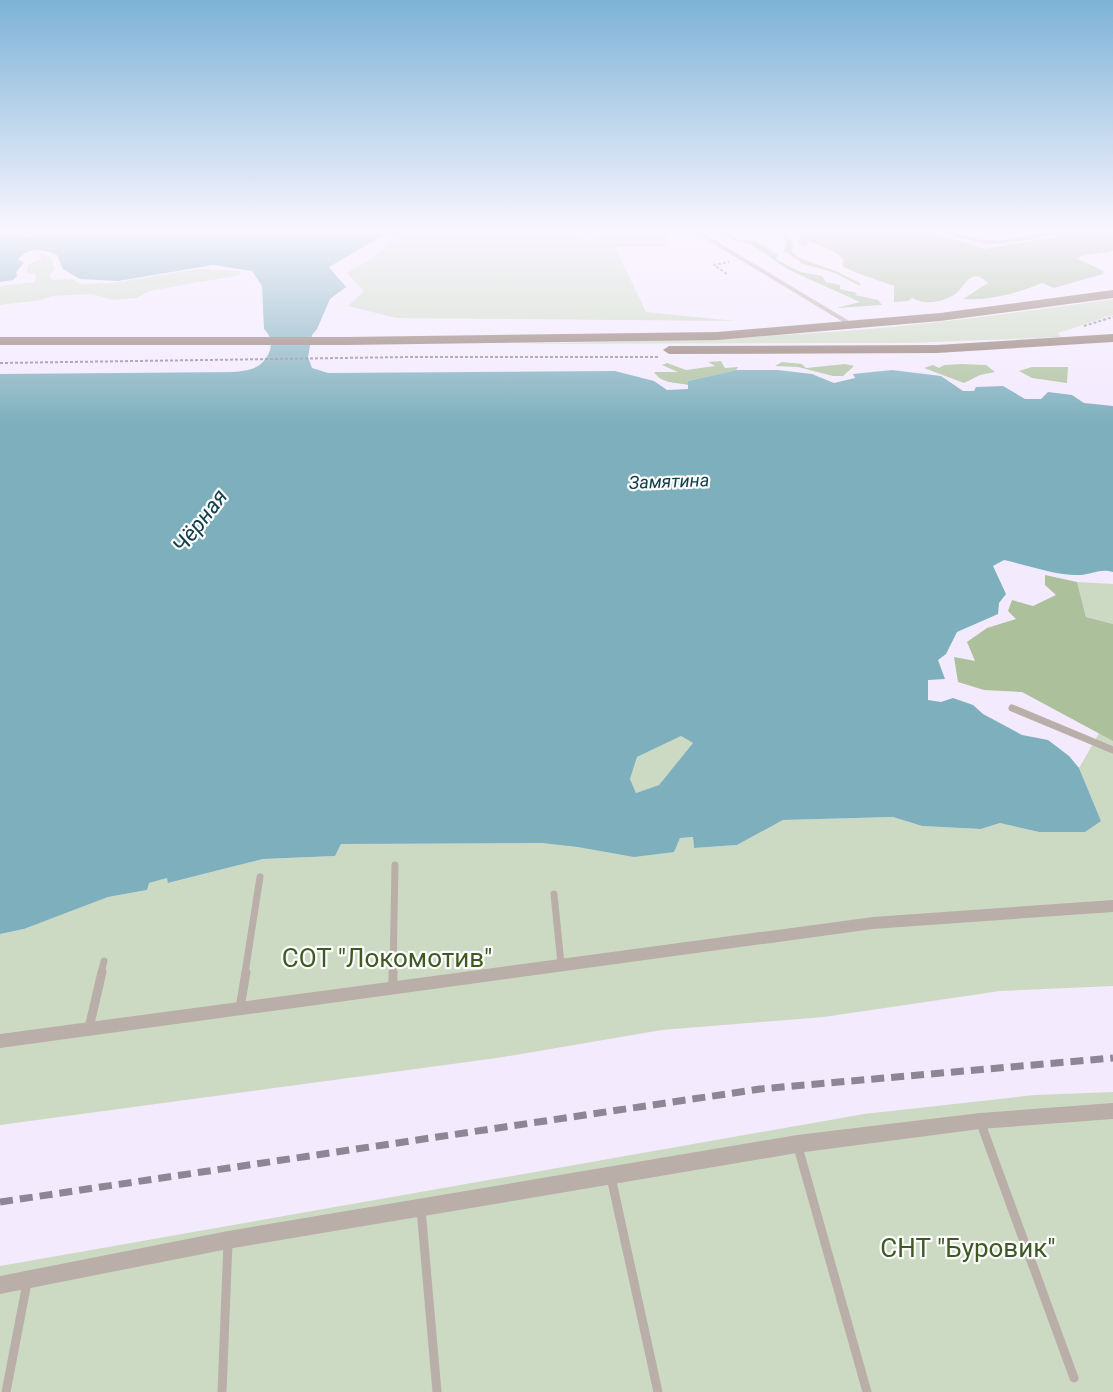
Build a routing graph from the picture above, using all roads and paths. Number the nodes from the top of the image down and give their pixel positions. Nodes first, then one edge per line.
1 (804, 296) edge
2 (1099, 296) edge
3 (854, 326) junction
4 (1113, 339) edge
5 (0, 341) edge
6 (0, 349) edge
7 (248, 350) junction
8 (344, 350) junction
9 (0, 363) edge
10 (1012, 708) dead end
11 (1113, 750) edge
12 (394, 866) dead end
13 (260, 877) dead end
14 (554, 894) dead end
15 (1113, 906) edge
16 (104, 962) dead end
17 (561, 965) junction
18 (393, 987) junction
19 (240, 1008) junction
20 (88, 1029) junction
21 (0, 1041) edge
22 (1113, 1111) edge
23 (980, 1121) junction
24 (797, 1144) junction
25 (611, 1177) junction
26 (421, 1208) junction
27 (228, 1240) junction
28 (27, 1279) junction
29 (0, 1285) edge
30 (1074, 1378) dead end
31 (6, 1392) edge
32 (222, 1392) edge
33 (437, 1392) edge
34 (658, 1392) edge
35 (867, 1392) edge

1 - 3 lane
2 - 3 main road
3 - 8 main road
4 - 8 main road
5 - 7 main road
6 - 7 main road
7 - 8 main road
7 - 8 path
7 - 9 path
10 - 11 lane
12 - 18 lane
13 - 19 lane
14 - 17 lane
15 - 17 street
16 - 20 lane
17 - 18 street
18 - 19 street
19 - 20 street
20 - 21 street
22 - 23 street
23 - 24 street
23 - 30 lane
24 - 25 street
24 - 35 lane
25 - 26 street
25 - 34 lane
26 - 27 street
26 - 33 lane
27 - 28 street
27 - 32 lane
28 - 29 street
28 - 31 lane

